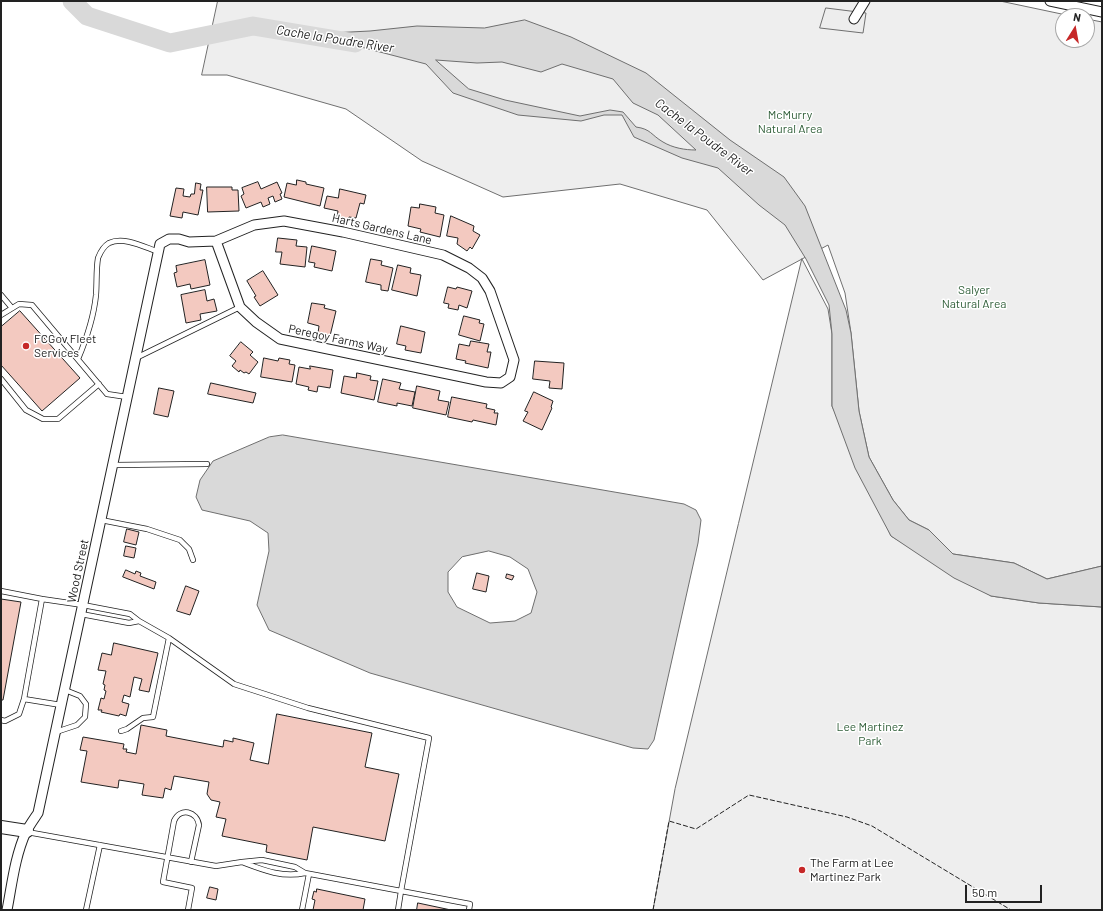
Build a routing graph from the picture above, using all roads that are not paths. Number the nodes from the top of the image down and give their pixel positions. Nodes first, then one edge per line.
1 (865, 1) edge
2 (1050, 1) edge
3 (1102, 12) edge
4 (854, 19) dead end
5 (169, 239) joint
6 (216, 241) junction
7 (159, 252) junction
8 (1, 296) edge
9 (240, 307) junction
10 (12, 308) junction
11 (1, 315) edge
12 (136, 358) junction
13 (78, 359) junction
14 (510, 376) joint
15 (1, 379) edge
16 (99, 384) junction
17 (127, 397) junction
18 (207, 464) dead end
19 (113, 465) junction
20 (101, 520) junction
21 (193, 560) dead end
22 (1, 591) edge
23 (42, 599) junction
24 (82, 610) junction
25 (139, 621) junction
26 (169, 638) junction
27 (64, 690) junction
28 (24, 698) junction
29 (61, 705) junction
30 (1, 720) edge
31 (121, 731) dead end
32 (56, 732) junction
33 (1, 827) edge
34 (27, 832) junction
35 (100, 845) junction
36 (168, 858) junction
37 (191, 862) junction
38 (242, 862) junction
39 (307, 874) junction
40 (401, 891) junction
41 (7, 910) edge
42 (86, 910) edge
43 (188, 910) edge
44 (302, 910) edge
45 (398, 910) edge
46 (469, 910) edge

1 - 4 street
2 - 3 street
5 - 6 street, Harts Gardens Lane
5 - 7 street, Wood Street
6 - 9 street, Peregoy Farms Way
6 - 14 street, Harts Gardens Lane
7 - 12 street, Wood Street
7 - 13 lane
8 - 10 lane
9 - 12 lane
9 - 14 street, Peregoy Farms Way
10 - 11 lane
10 - 13 lane
12 - 17 street, Wood Street
13 - 16 lane
15 - 16 lane
16 - 17 lane
17 - 19 street, Wood Street
18 - 19 lane
19 - 20 street, Wood Street
20 - 21 lane
20 - 24 street, Wood Street
22 - 23 lane
23 - 24 lane
23 - 28 lane
24 - 25 lane
24 - 25 lane
24 - 27 street, Wood Street
25 - 26 lane
26 - 31 lane
26 - 40 lane
27 - 29 street, Wood Street
27 - 32 lane
28 - 29 lane
28 - 30 lane
29 - 32 street, Wood Street
32 - 34 street, Wood Street
33 - 34 street
34 - 35 lane
34 - 41 street, Wood Street
35 - 36 lane
35 - 42 lane
36 - 37 lane
36 - 37 lane
36 - 43 lane
37 - 38 lane
38 - 39 lane
38 - 39 lane
39 - 40 lane
39 - 44 lane
40 - 45 lane
40 - 46 lane

